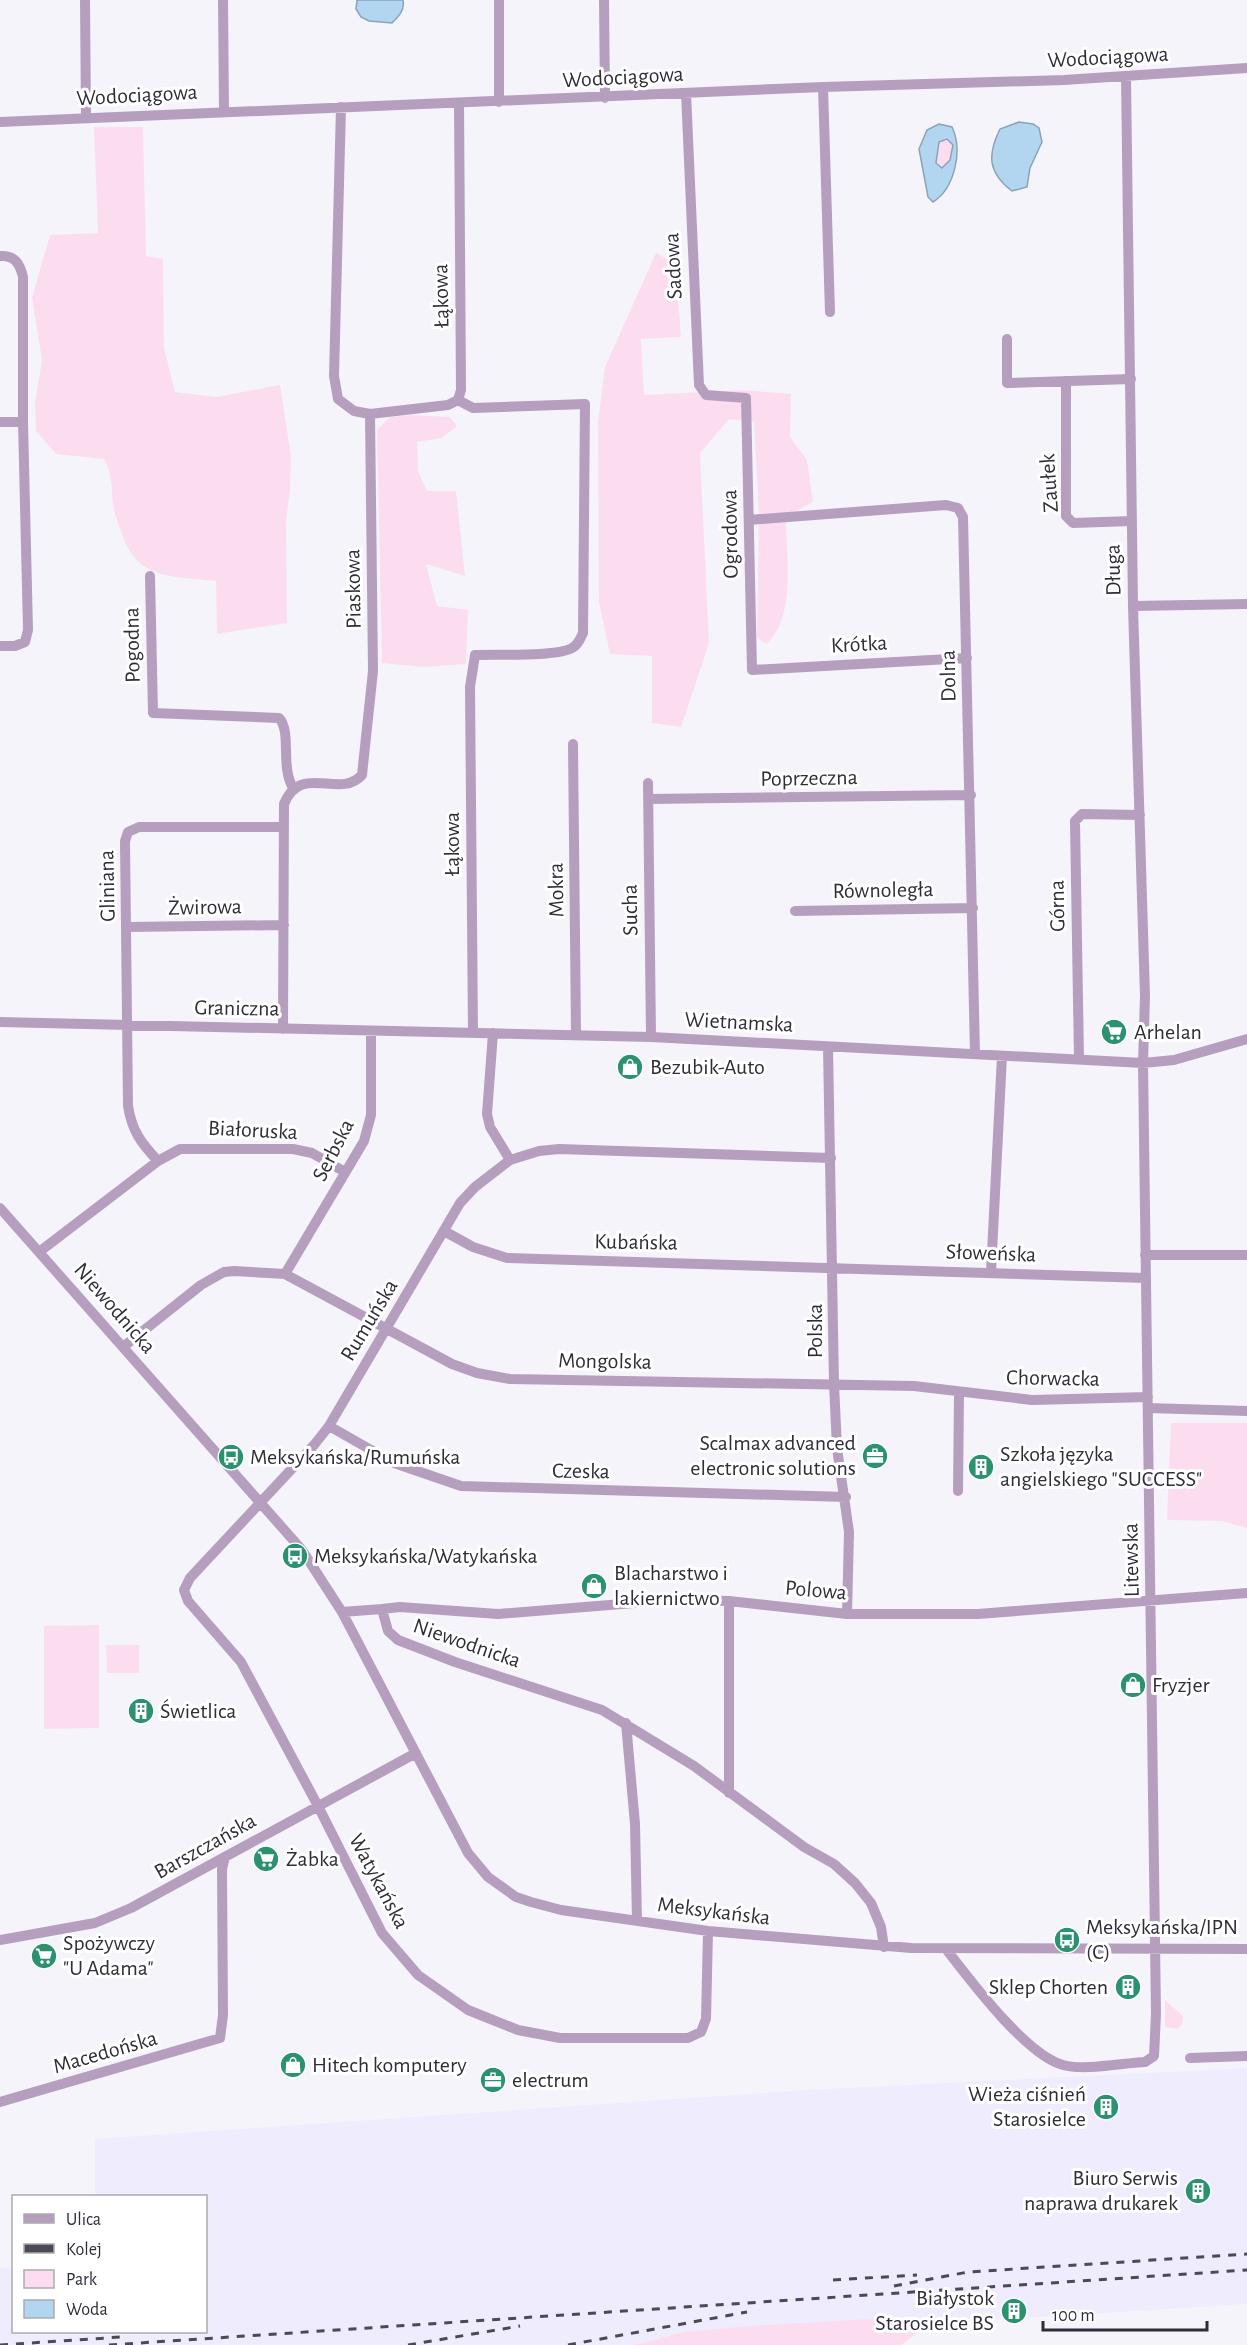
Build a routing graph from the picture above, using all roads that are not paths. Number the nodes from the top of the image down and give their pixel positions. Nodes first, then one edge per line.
1 (85, 0) edge
2 (223, 0) edge
3 (500, 0) edge
4 (604, 0) edge
5 (1247, 68) edge
6 (1126, 76) junction
7 (823, 87) junction
8 (686, 93) junction
9 (604, 98) junction
10 (499, 102) junction
11 (459, 103) junction
12 (341, 107) junction
13 (224, 111) junction
14 (86, 117) junction
15 (0, 122) edge
16 (0, 256) edge
17 (830, 312) dead end
18 (1007, 339) dead end
19 (1131, 380) junction
20 (1066, 381) junction
21 (746, 398) joint
22 (458, 399) junction
23 (370, 414) junction
24 (0, 422) edge
25 (23, 422) junction
26 (749, 520) junction
27 (1132, 521) junction
28 (150, 576) dead end
29 (1247, 604) edge
30 (1133, 606) junction
31 (0, 646) edge
32 (968, 658) junction
33 (752, 670) joint
34 (573, 744) dead end
35 (648, 783) dead end
36 (293, 788) junction
37 (971, 795) junction
38 (648, 799) junction
39 (1140, 815) junction
40 (284, 827) junction
41 (973, 908) junction
42 (795, 911) dead end
43 (284, 925) junction
44 (127, 927) junction
45 (0, 1022) edge
46 (128, 1025) junction
47 (283, 1029) junction
48 (371, 1032) junction
49 (473, 1033) junction
50 (493, 1033) junction
51 (576, 1035) junction
52 (651, 1037) junction
53 (1247, 1039) edge
54 (828, 1047) junction
55 (975, 1054) junction
56 (1002, 1056) junction
57 (1079, 1059) junction
58 (1143, 1063) junction
59 (831, 1158) junction
60 (510, 1160) junction
61 (158, 1161) junction
62 (345, 1172) junction
63 (0, 1208) edge
64 (444, 1231) junction
65 (39, 1252) junction
66 (1145, 1255) junction
67 (1247, 1255) edge
68 (834, 1267) junction
69 (991, 1272) junction
70 (285, 1274) junction
71 (1146, 1278) junction
72 (387, 1328) junction
73 (123, 1347) junction
74 (834, 1384) junction
75 (959, 1393) junction
76 (1148, 1403) junction
77 (1247, 1411) edge
78 (329, 1426) junction
79 (958, 1491) dead end
80 (846, 1497) junction
81 (260, 1502) junction
82 (1247, 1593) edge
83 (1152, 1600) junction
84 (729, 1601) junction
85 (382, 1609) junction
86 (342, 1612) junction
87 (848, 1614) junction
88 (626, 1722) junction
89 (416, 1753) junction
90 (729, 1793) junction
91 (318, 1806) junction
92 (225, 1857) junction
93 (637, 1921) junction
94 (708, 1931) junction
95 (0, 1940) edge
96 (884, 1947) junction
97 (1154, 1948) junction
98 (946, 1949) junction
99 (1247, 1949) edge
100 (1247, 2056) edge
101 (1190, 2058) dead end
102 (0, 2103) edge

1 - 14 street
2 - 13 street
3 - 10 street
4 - 9 street
5 - 6 street, Wodociągowa
6 - 7 street, Wodociągowa
6 - 19 street, Długa
7 - 8 street, Wodociągowa
7 - 17 street
8 - 9 street, Wodociągowa
8 - 21 street, Sadowa
9 - 10 street, Wodociągowa
10 - 11 street, Wodociągowa
11 - 12 street, Wodociągowa
11 - 22 street, Łąkowa
12 - 13 street, Wodociągowa
12 - 23 street
13 - 14 street, Wodociągowa
14 - 15 street, Wodociągowa
16 - 25 street
18 - 20 street
19 - 20 street
19 - 27 street, Długa
20 - 27 street, Zaułek
21 - 26 street, Ogrodowa
22 - 23 street
22 - 49 street, Łąkowa
23 - 36 street, Piaskowa
24 - 25 street
25 - 31 street
26 - 32 street, Dolna
26 - 33 street, Ogrodowa
27 - 30 street, Długa
28 - 36 street, Pogodna
29 - 30 street
30 - 39 street, Długa
32 - 33 street, Krótka
32 - 37 street, Dolna
34 - 51 street, Mokra
35 - 38 street, Sucha
36 - 40 street
37 - 38 street, Poprzeczna
37 - 41 street, Dolna
38 - 52 street, Sucha
39 - 57 street, Górna
39 - 58 street, Długa
40 - 43 street
40 - 44 street, Gliniana
41 - 42 street, Równoległa
41 - 55 street, Dolna
43 - 44 street, Żwirowa
43 - 47 street
44 - 46 street, Gliniana
45 - 46 street, Graniczna
46 - 47 street, Graniczna
46 - 61 street
47 - 48 street, Graniczna
48 - 49 street, Graniczna
48 - 62 street, Serbska
49 - 50 street, Wietnamska
50 - 51 street, Wietnamska
50 - 60 street
51 - 52 street, Wietnamska
52 - 54 street, Wietnamska
53 - 58 street, Wietnamska
54 - 55 street, Wietnamska
54 - 59 street, Polska
55 - 56 street, Wietnamska
56 - 57 street, Wietnamska
56 - 69 street
57 - 58 street, Wietnamska
58 - 66 street, Litewska
59 - 60 street, Rumuńska
59 - 68 street, Polska
60 - 64 street, Rumuńska
61 - 62 street, Białoruska
61 - 65 street, Białoruska
62 - 70 street, Serbska
63 - 65 street, Niewodnicka
64 - 68 street, Kubańska
64 - 72 street, Rumuńska
65 - 73 street, Niewodnicka
66 - 67 street
66 - 71 street, Litewska
68 - 69 street, Słoweńska
68 - 74 street, Polska
69 - 71 street, Słoweńska
70 - 72 street, Mongolska
70 - 73 street
71 - 76 street, Litewska
72 - 74 street, Mongolska
72 - 78 street, Rumuńska
73 - 81 street, Niewodnicka
74 - 75 street, Chorwacka
74 - 80 street, Polska
75 - 76 street, Chorwacka
75 - 79 street
76 - 77 street, Chorwacka
76 - 83 street, Litewska
78 - 80 street, Czeska
78 - 81 street, Rumuńska
80 - 87 street, Polska
81 - 86 street, Niewodnicka
81 - 91 street, Watykańska
82 - 83 street, Polowa
83 - 87 street, Polowa
83 - 97 street, Litewska
84 - 85 street, Polowa
84 - 87 street, Polowa
84 - 90 street
85 - 86 street
85 - 88 street, Niewodnicka
86 - 89 street, Meksykańska
88 - 90 street, Niewodnicka
88 - 93 street
89 - 91 street, Barszczańska
89 - 93 street, Meksykańska
90 - 96 street, Niewodnicka
91 - 92 street, Barszczańska
91 - 94 street, Watykańska
92 - 95 street, Barszczańska
92 - 102 street, Macedońska
93 - 94 street, Meksykańska
94 - 96 street, Meksykańska
96 - 98 street, Meksykańska
97 - 98 street, Meksykańska
97 - 98 street, Litewska
97 - 99 street, Meksykańska
100 - 101 street

